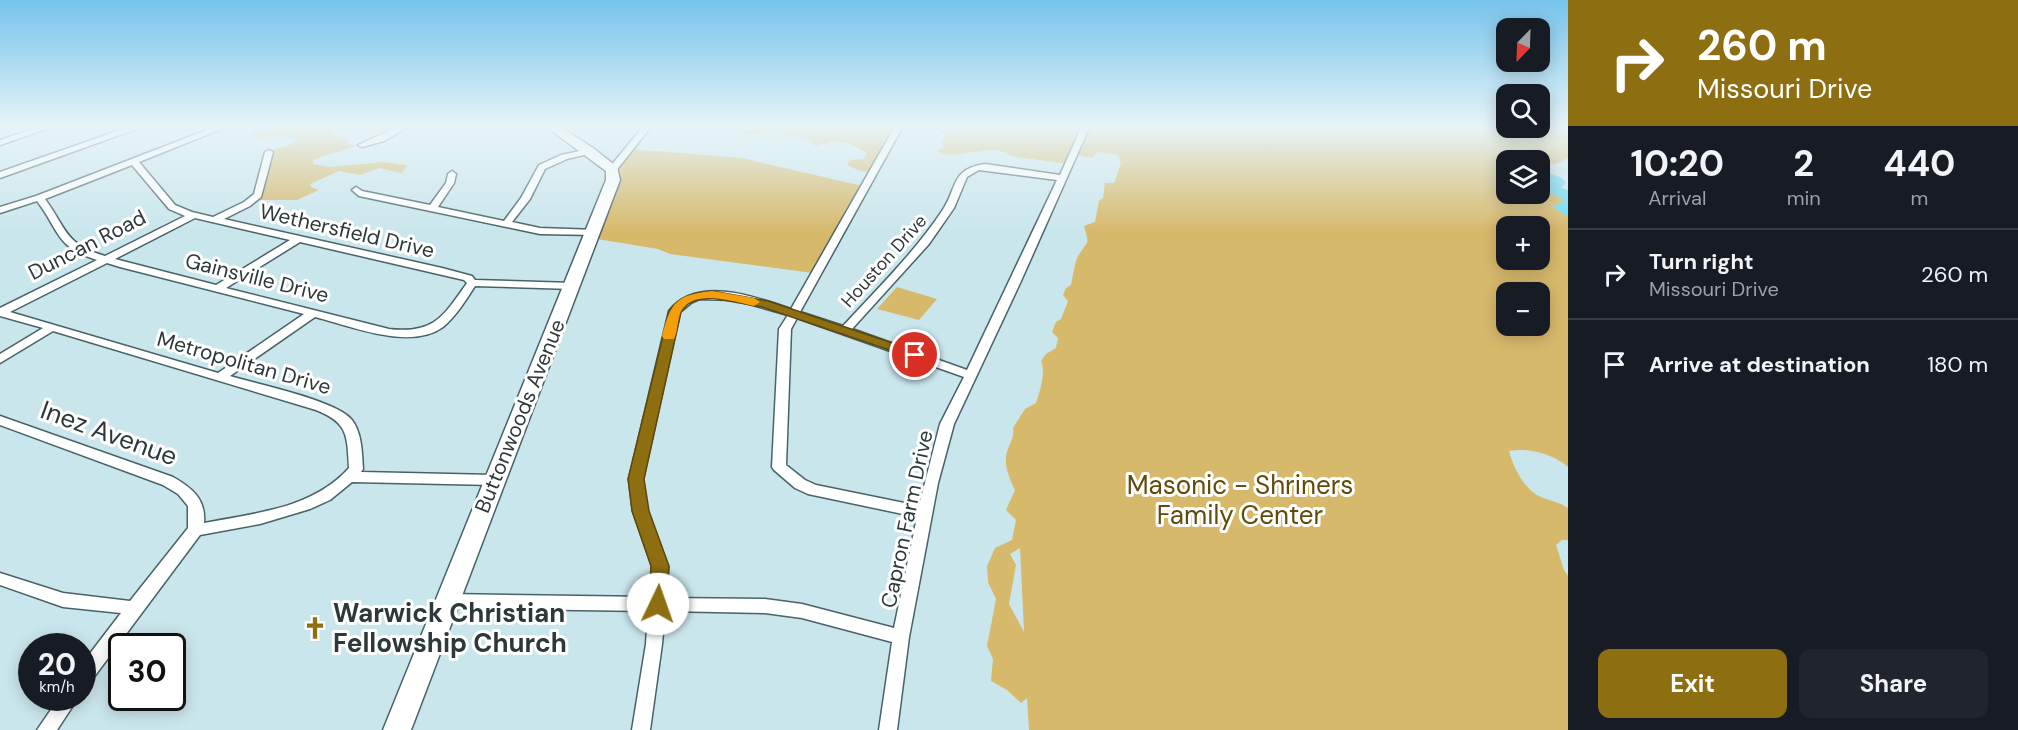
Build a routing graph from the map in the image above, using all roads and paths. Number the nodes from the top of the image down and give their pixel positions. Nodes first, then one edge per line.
1 (38, 162) edge
2 (134, 162) joint
3 (266, 162) edge
4 (553, 162) edge
5 (602, 162) edge
6 (619, 162) edge
7 (879, 162) edge
8 (1070, 162) edge
9 (612, 170) junction
10 (452, 174) dead end
11 (0, 175) edge
12 (1063, 178) junction
13 (356, 190) dead end
14 (39, 198) junction
15 (432, 209) junction
16 (0, 210) edge
17 (194, 215) junction
18 (216, 219) junction
19 (506, 224) junction
20 (594, 232) junction
21 (299, 238) junction
22 (106, 260) junction
23 (472, 283) junction
24 (573, 286) junction
25 (218, 288) junction
26 (1, 312) edge
27 (313, 313) junction
28 (792, 313) junction
29 (51, 328) junction
30 (845, 330) junction
31 (0, 358) edge
32 (971, 375) junction
33 (220, 377) junction
34 (0, 420) edge
35 (351, 477) junction
36 (494, 480) junction
37 (925, 513) junction
38 (195, 530) junction
39 (0, 579) edge
40 (447, 601) junction
41 (658, 604) junction
42 (134, 608) junction
43 (901, 638) junction
44 (96, 660) edge
45 (60, 711) edge
46 (46, 730) edge
47 (397, 730) edge
48 (642, 730) edge
49 (888, 730) edge

1 - 11 street
2 - 14 street
2 - 17 street, Wethersfield Drive
3 - 18 street
4 - 19 street
5 - 9 street
6 - 9 street
7 - 28 street
8 - 12 street, Capron Farm Drive
9 - 20 street, Buttonwoods Avenue
10 - 15 street
12 - 30 street, Houston Drive
12 - 32 street, Capron Farm Drive
13 - 15 street
14 - 16 street
14 - 22 street, Gainsville Drive
15 - 19 street
17 - 18 street, Wethersfield Drive
17 - 22 street, Duncan Road
18 - 21 street, Wethersfield Drive
19 - 20 street
20 - 24 street, Buttonwoods Avenue
21 - 23 street, Wethersfield Drive
21 - 25 street
22 - 25 street, Gainsville Drive
22 - 26 street, Duncan Road
23 - 24 street, Wethersfield Drive
23 - 27 street, Gainsville Drive
24 - 36 street, Buttonwoods Avenue
25 - 27 street, Gainsville Drive
26 - 29 street, Metropolitan Drive
27 - 33 street
28 - 30 street
28 - 37 street
28 - 41 street
29 - 31 street
29 - 33 street, Metropolitan Drive
30 - 32 street
32 - 37 street, Capron Farm Drive
33 - 35 street, Metropolitan Drive
34 - 38 street, Inez Avenue
35 - 36 street
35 - 38 street
36 - 40 street, Buttonwoods Avenue
37 - 43 street, Capron Farm Drive
38 - 42 street
39 - 42 street
40 - 41 street
40 - 47 street, Buttonwoods Avenue
41 - 43 street
41 - 48 street
42 - 44 street
43 - 49 street, Capron Farm Drive
45 - 46 street

